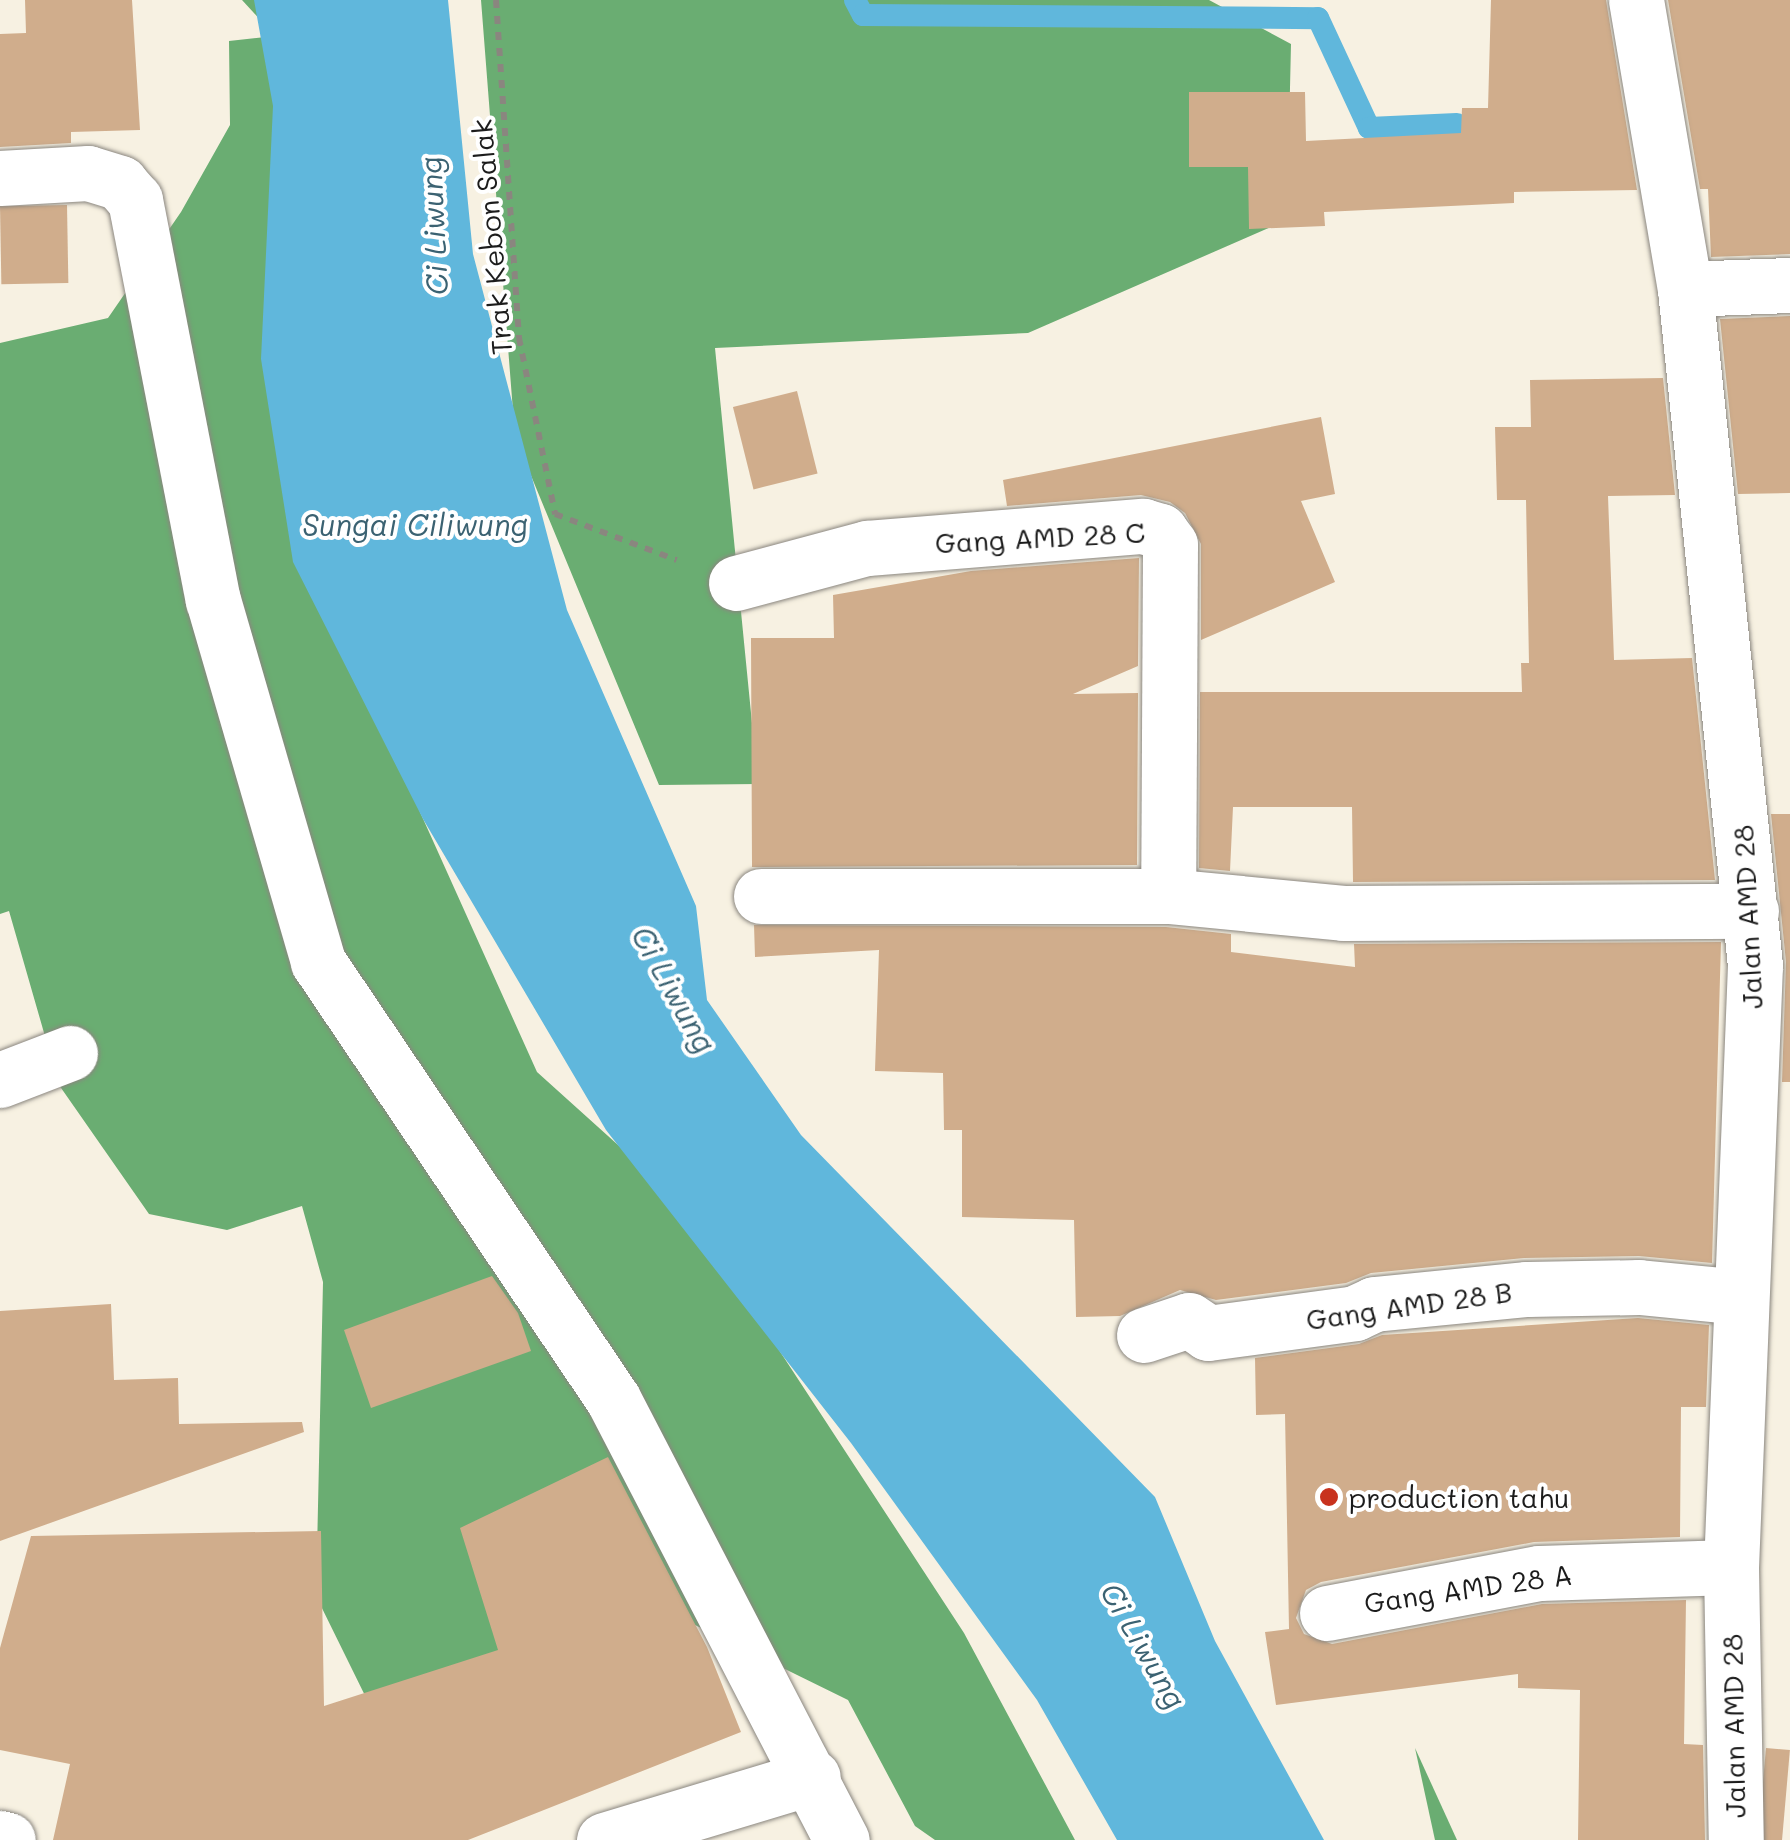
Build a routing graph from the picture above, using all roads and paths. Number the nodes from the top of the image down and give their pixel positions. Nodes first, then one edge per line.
1 (496, 0) edge
2 (1636, 0) edge
3 (0, 178) edge
4 (1790, 284) edge
5 (1685, 290) junction
6 (736, 583) joint
7 (761, 896) dead end
8 (1168, 896) junction
9 (1752, 911) junction
10 (1772, 966) edge
11 (70, 1053) dead end
12 (0, 1080) edge
13 (1741, 1296) junction
14 (1144, 1335) dead end
15 (1731, 1567) junction
16 (1326, 1612) dead end
17 (813, 1777) junction
18 (0, 1838) edge
19 (8, 1840) edge
20 (604, 1840) edge
21 (842, 1840) edge
22 (1736, 1840) edge

1 - 6 path, Trak Kebon Salak
2 - 5 street, Jalan AMD 28
3 - 17 street
4 - 5 street
5 - 9 street, Jalan AMD 28
6 - 8 street, Gang AMD 28 C
7 - 8 street
8 - 9 street
9 - 10 street, Jalan AMD 28
10 - 13 street, Jalan AMD 28
11 - 12 street
13 - 14 street, Gang AMD 28 B
13 - 15 street, Jalan AMD 28
15 - 16 street, Gang AMD 28 A
15 - 22 street, Jalan AMD 28
17 - 20 street
17 - 21 street
18 - 19 street

